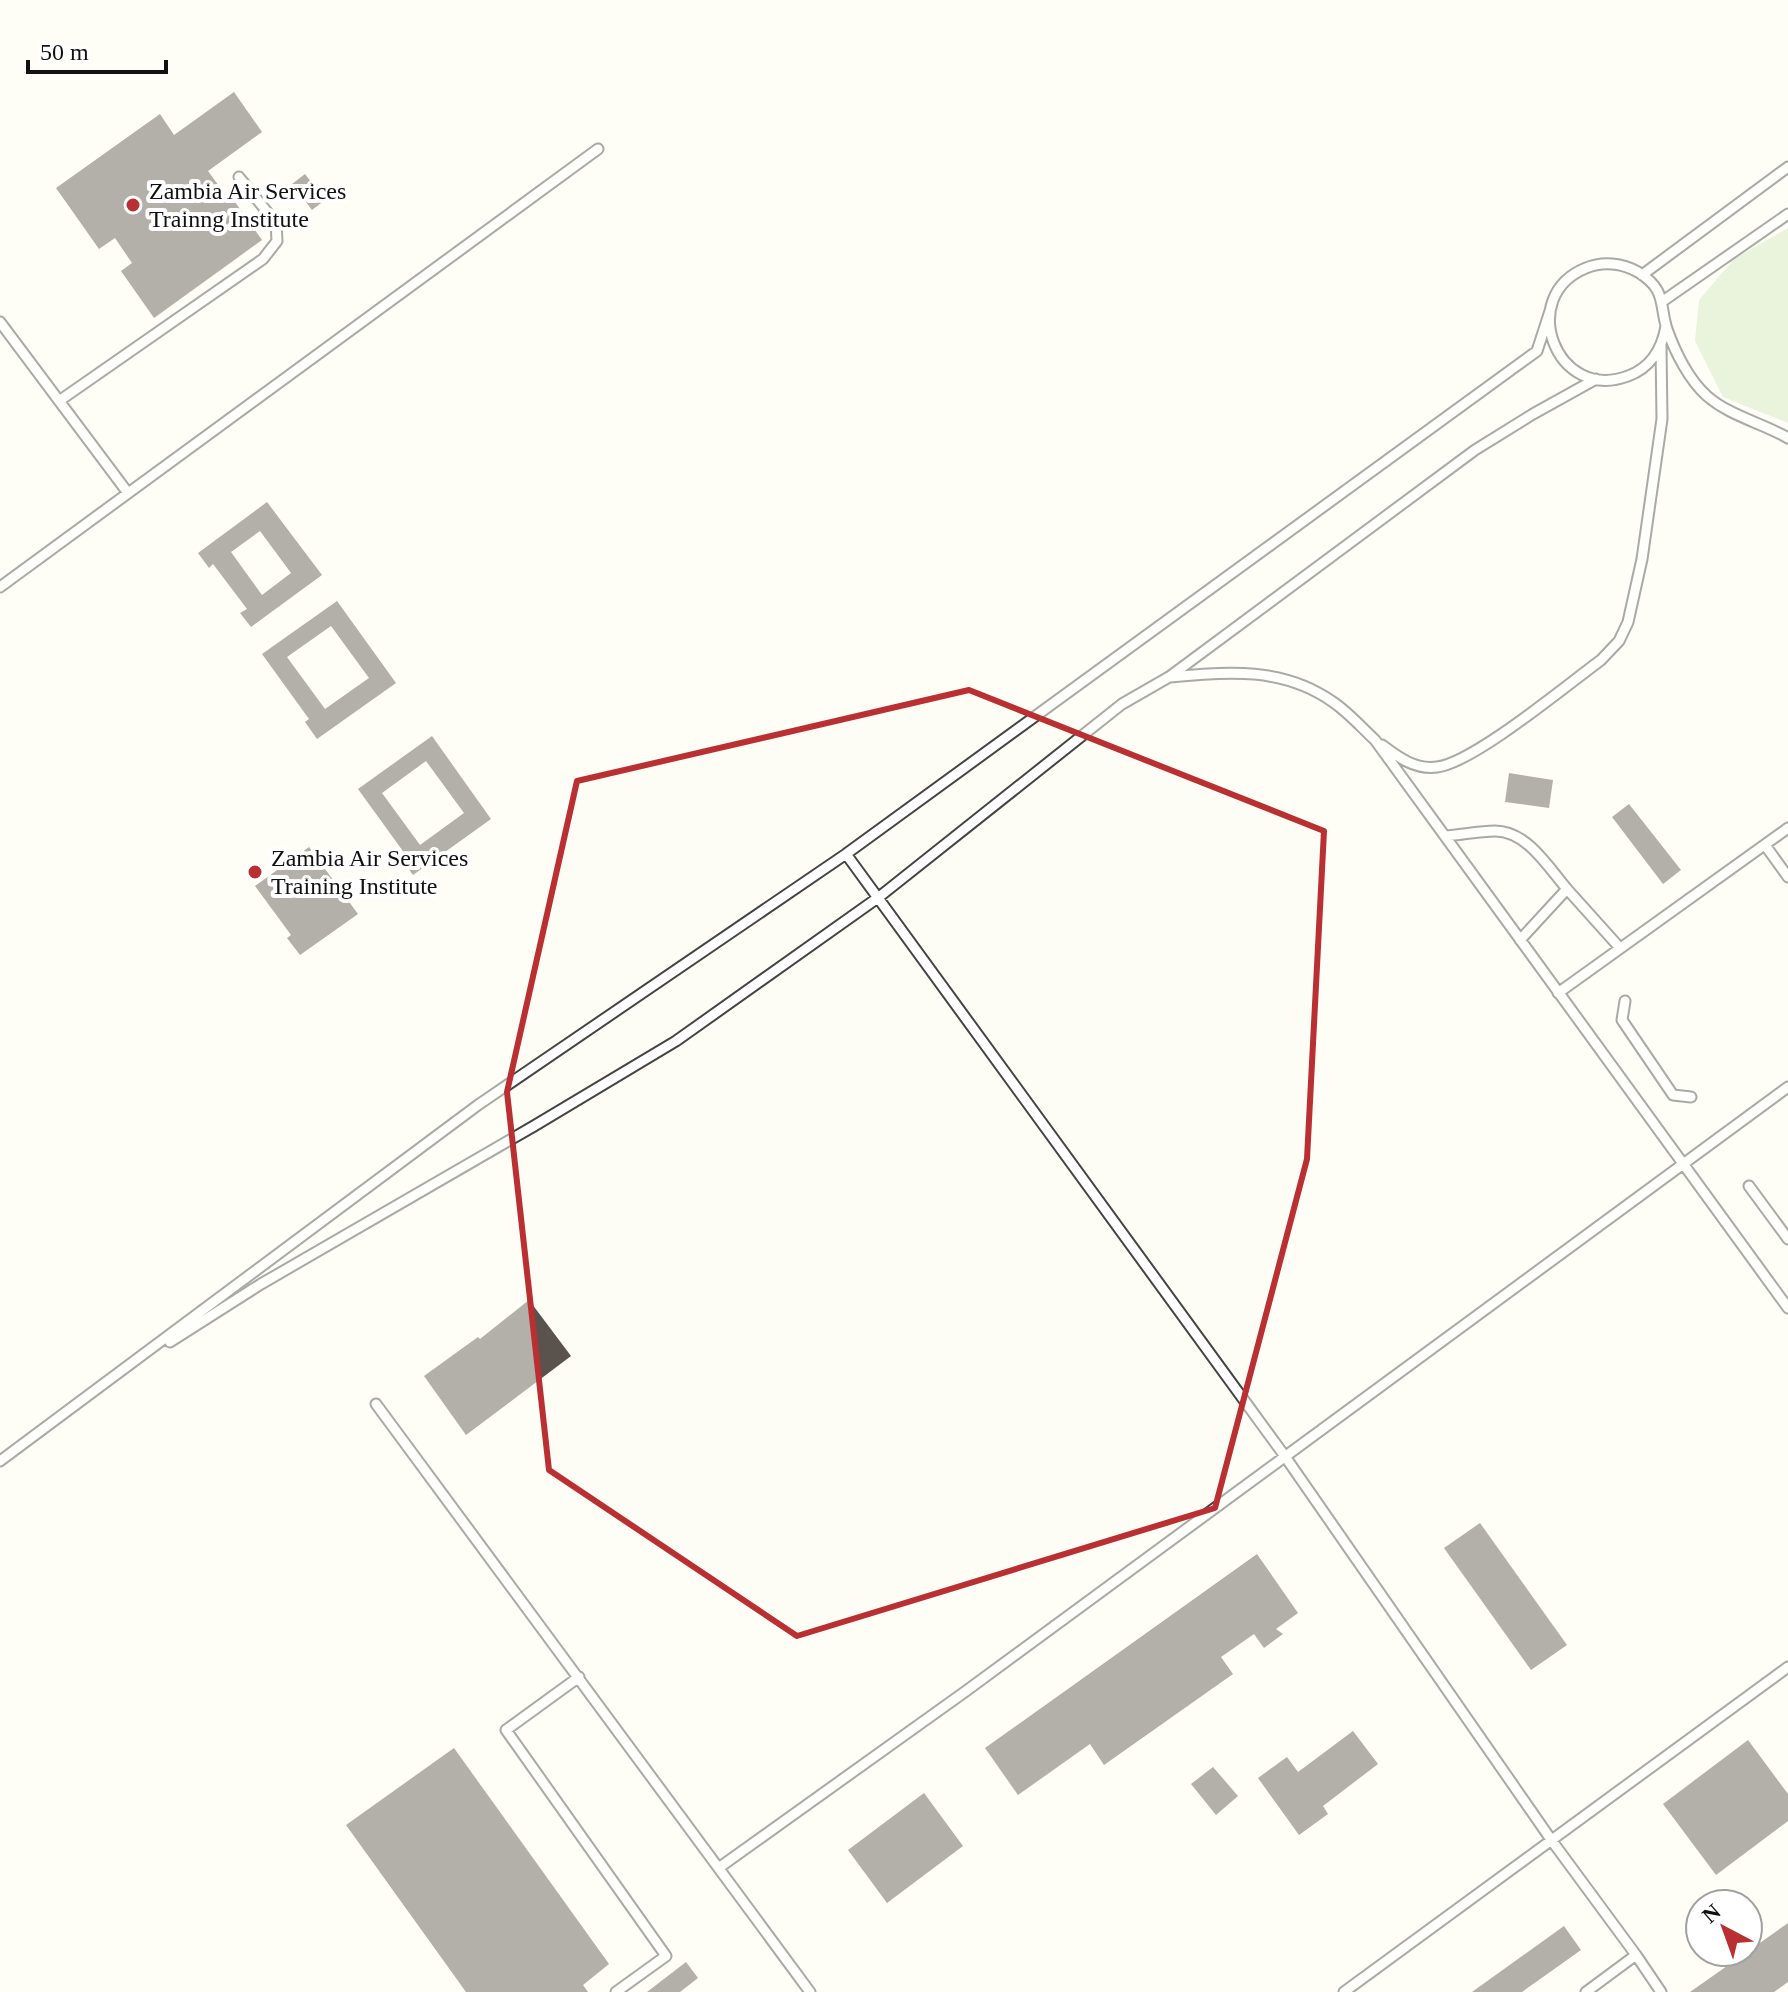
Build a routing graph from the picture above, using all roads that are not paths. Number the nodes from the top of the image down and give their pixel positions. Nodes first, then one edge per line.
1 (598, 149) dead end
2 (1788, 167) edge
3 (239, 177) dead end
4 (1788, 214) edge
5 (1642, 275) junction
6 (1663, 301) junction
7 (1550, 311) junction
8 (0, 322) edge
9 (1666, 326) junction
10 (1661, 346) junction
11 (1596, 379) junction
12 (59, 401) junction
13 (1788, 438) edge
14 (128, 493) junction
15 (0, 587) edge
16 (1169, 677) junction
17 (1375, 740) junction
18 (1788, 828) edge
19 (1445, 836) junction
20 (1765, 845) junction
21 (846, 854) junction
22 (1788, 877) edge
23 (1567, 889) junction
24 (879, 897) junction
25 (1520, 940) junction
26 (1620, 948) junction
27 (1558, 993) junction
28 (1625, 1001) dead end
29 (1788, 1087) edge
30 (1691, 1097) dead end
31 (1682, 1163) junction
32 (1749, 1186) dead end
33 (1788, 1239) edge
34 (1784, 1293) edge
35 (1788, 1308) edge
36 (106, 1382) junction
37 (376, 1404) dead end
38 (1284, 1455) junction
39 (0, 1461) edge
40 (1788, 1667) edge
41 (579, 1677) junction
42 (1552, 1841) junction
43 (720, 1867) junction
44 (1636, 1955) junction
45 (616, 1992) edge
46 (810, 1992) edge
47 (1344, 1992) edge
48 (1586, 1992) edge
49 (1661, 1992) edge

1 - 14 lane
2 - 5 lane
3 - 12 lane
4 - 6 lane
5 - 6 lane
5 - 7 lane
6 - 9 lane
7 - 11 lane
7 - 21 lane
8 - 12 lane
9 - 10 lane
9 - 13 lane
10 - 11 lane
10 - 17 lane
11 - 16 lane
12 - 14 lane
14 - 15 lane
16 - 17 lane
16 - 24 lane
17 - 19 lane
18 - 20 lane
19 - 23 lane
19 - 25 lane
20 - 22 lane
20 - 26 lane
21 - 24 lane
21 - 36 lane
23 - 25 lane
23 - 26 lane
24 - 36 lane
24 - 38 lane
25 - 27 lane
26 - 27 lane
27 - 31 lane
28 - 30 lane
29 - 31 lane
31 - 34 lane
31 - 38 lane
32 - 33 lane
34 - 35 lane
36 - 39 lane
37 - 41 lane
38 - 42 lane
38 - 43 lane
40 - 42 lane
41 - 43 lane
41 - 45 lane
42 - 44 lane
42 - 47 lane
43 - 46 lane
44 - 48 lane
44 - 49 lane

